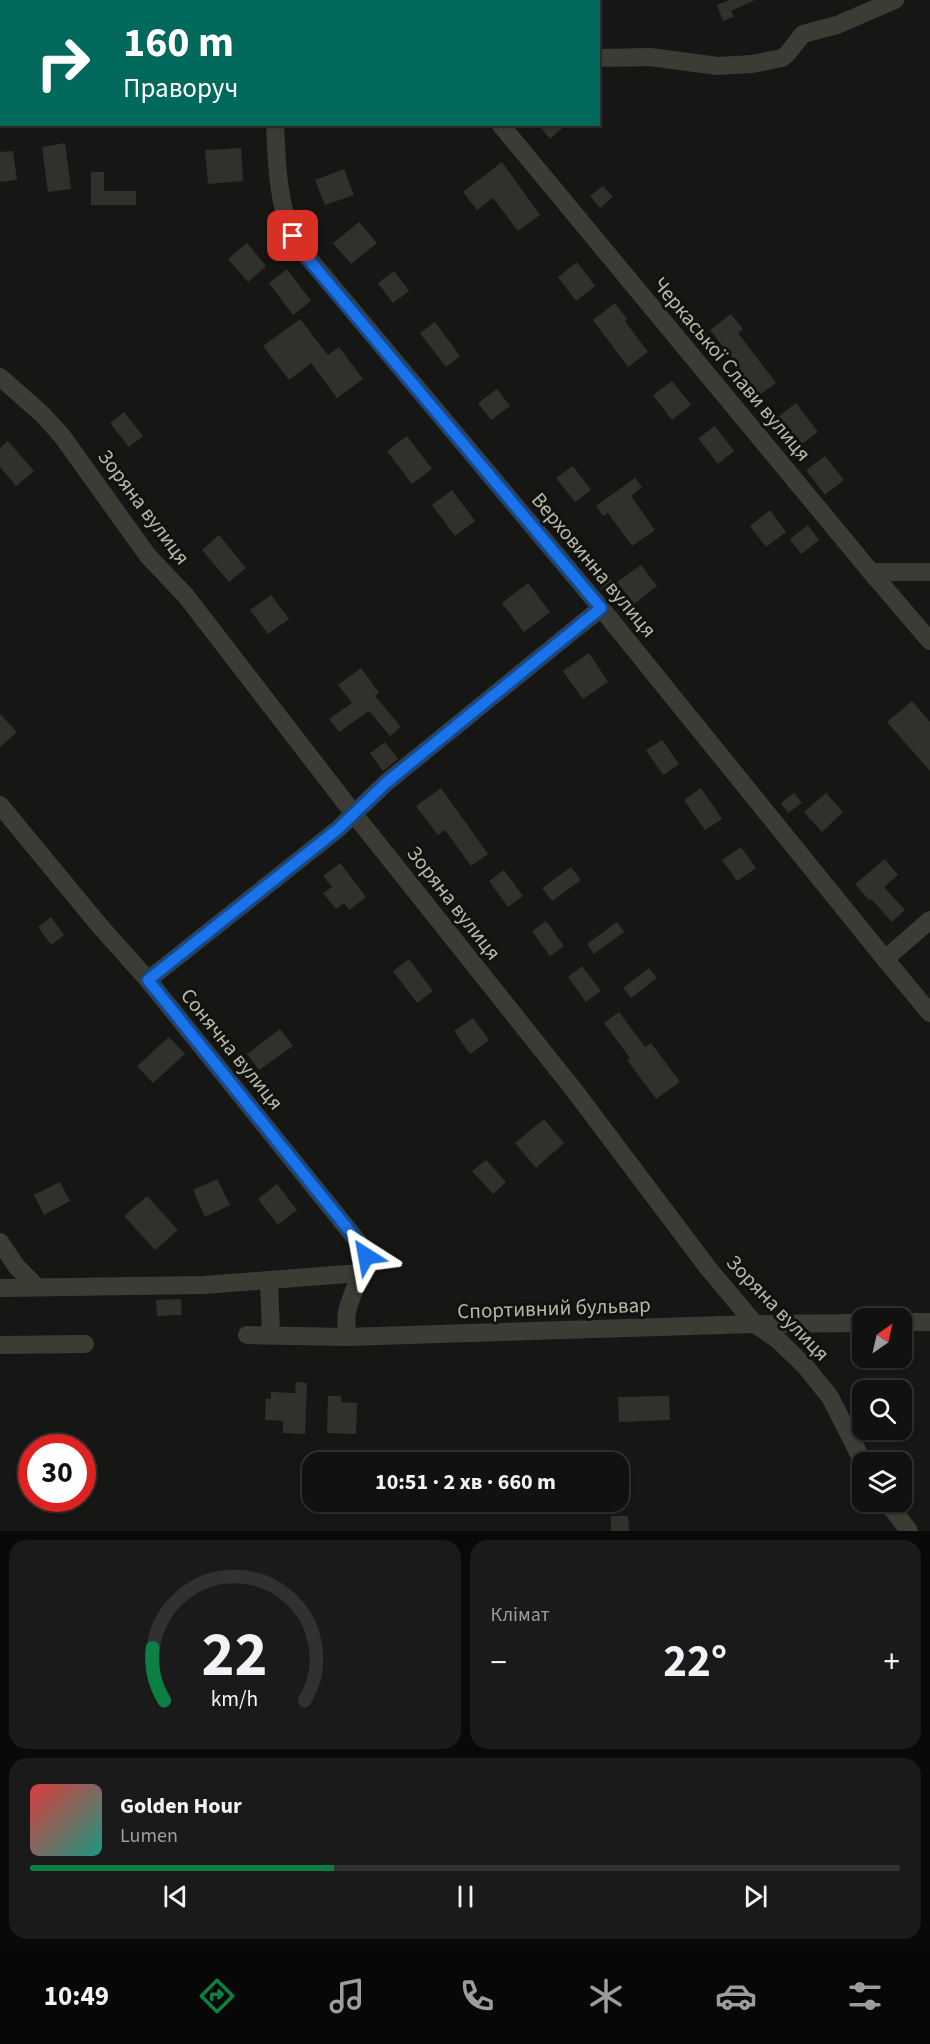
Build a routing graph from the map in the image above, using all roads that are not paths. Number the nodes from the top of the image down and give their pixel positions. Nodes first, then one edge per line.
1 (895, 0) edge
2 (600, 58) edge
3 (275, 126) edge
4 (502, 126) edge
5 (0, 377) edge
6 (871, 572) junction
7 (930, 572) edge
8 (601, 608) junction
9 (930, 641) edge
10 (0, 805) edge
11 (354, 814) junction
12 (930, 920) edge
13 (885, 959) junction
14 (148, 980) junction
15 (930, 1013) edge
16 (0, 1242) edge
17 (360, 1273) junction
18 (269, 1280) junction
19 (37, 1287) junction
20 (0, 1288) edge
21 (912, 1322) edge
22 (930, 1322) edge
23 (852, 1323) edge
24 (755, 1324) junction
25 (247, 1335) dead end
26 (271, 1335) junction
27 (347, 1337) junction
28 (85, 1344) dead end
29 (0, 1345) edge
30 (858, 1452) edge
31 (895, 1512) edge
32 (909, 1531) edge

1 - 2 street
3 - 8 street, Верховинна вулиця
4 - 6 street, Черкаської Слави вулиця
5 - 11 street, Зоряна вулиця
6 - 7 street
6 - 9 street, Черкаської Слави вулиця
8 - 11 street
8 - 13 street, Верховинна вулиця
10 - 14 street, Сонячна вулиця
11 - 14 street
11 - 24 street, Зоряна вулиця
12 - 13 street
13 - 15 street, Верховинна вулиця
14 - 17 street, Сонячна вулиця
16 - 19 street
17 - 18 street
17 - 27 street, Сонячна вулиця
18 - 19 street
18 - 26 street
19 - 20 street
21 - 22 street
23 - 24 street, Спортивний бульвар
24 - 27 street, Спортивний бульвар
24 - 30 street, Зоряна вулиця
25 - 26 street, Спортивний бульвар
26 - 27 street, Спортивний бульвар
28 - 29 street
31 - 32 street

